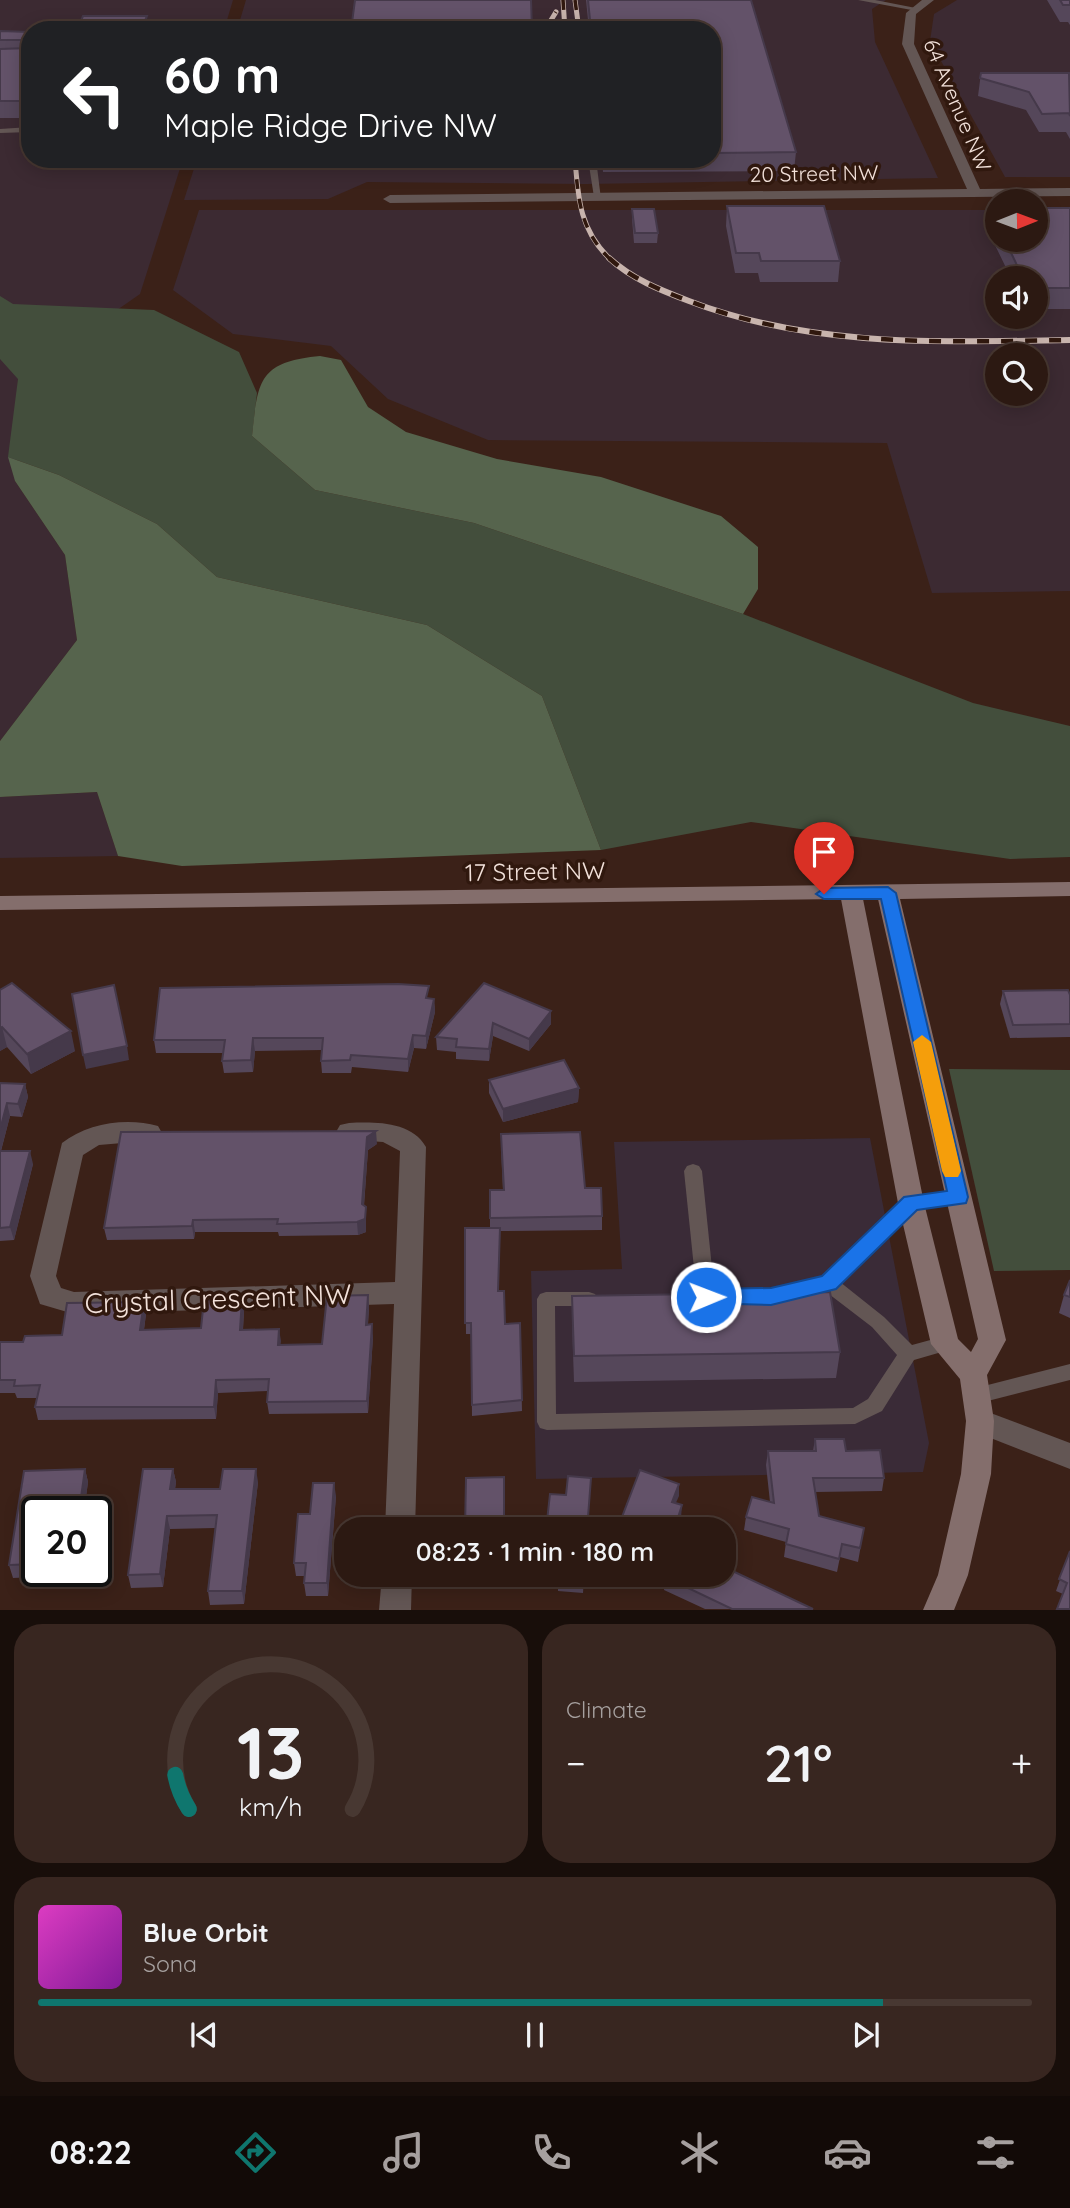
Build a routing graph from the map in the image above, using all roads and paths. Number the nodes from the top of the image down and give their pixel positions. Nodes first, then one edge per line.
1 (862, 0) edge
2 (929, 0) edge
3 (917, 9) junction
4 (21, 130) edge
5 (0, 131) edge
6 (593, 168) edge
7 (975, 192) junction
8 (1070, 192) edge
9 (598, 197) junction
10 (390, 199) dead end
11 (1070, 889) edge
12 (888, 893) junction
13 (851, 894) junction
14 (0, 903) edge
15 (318, 1132) edge
16 (170, 1133) edge
17 (693, 1171) dead end
18 (959, 1197) junction
19 (911, 1203) junction
20 (828, 1283) junction
21 (406, 1293) junction
22 (706, 1297) edge
23 (745, 1297) edge
24 (613, 1298) edge
25 (945, 1344) junction
26 (908, 1354) junction
27 (1070, 1372) edge
28 (976, 1397) junction
29 (1070, 1456) edge
30 (401, 1517) edge
31 (396, 1587) edge
32 (395, 1609) edge
33 (938, 1609) edge

1 - 3 lane
2 - 3 street, 64 Avenue NW
3 - 7 street, 64 Avenue NW
4 - 5 lane
6 - 9 lane
7 - 8 street, 20 Street NW
7 - 9 street, 20 Street NW
9 - 10 street, 20 Street NW
11 - 12 street, 17 Street NW
12 - 13 street, 17 Street NW
12 - 18 street
13 - 14 street, 17 Street NW
13 - 19 street
15 - 21 street
16 - 21 street, Crystal Crescent NW
17 - 22 lane
18 - 19 lane
18 - 28 street
19 - 20 lane
19 - 25 street
20 - 23 lane
20 - 26 lane
21 - 30 street
24 - 26 lane
25 - 26 lane
25 - 28 street
27 - 28 lane
28 - 29 street
28 - 33 street
31 - 32 street

